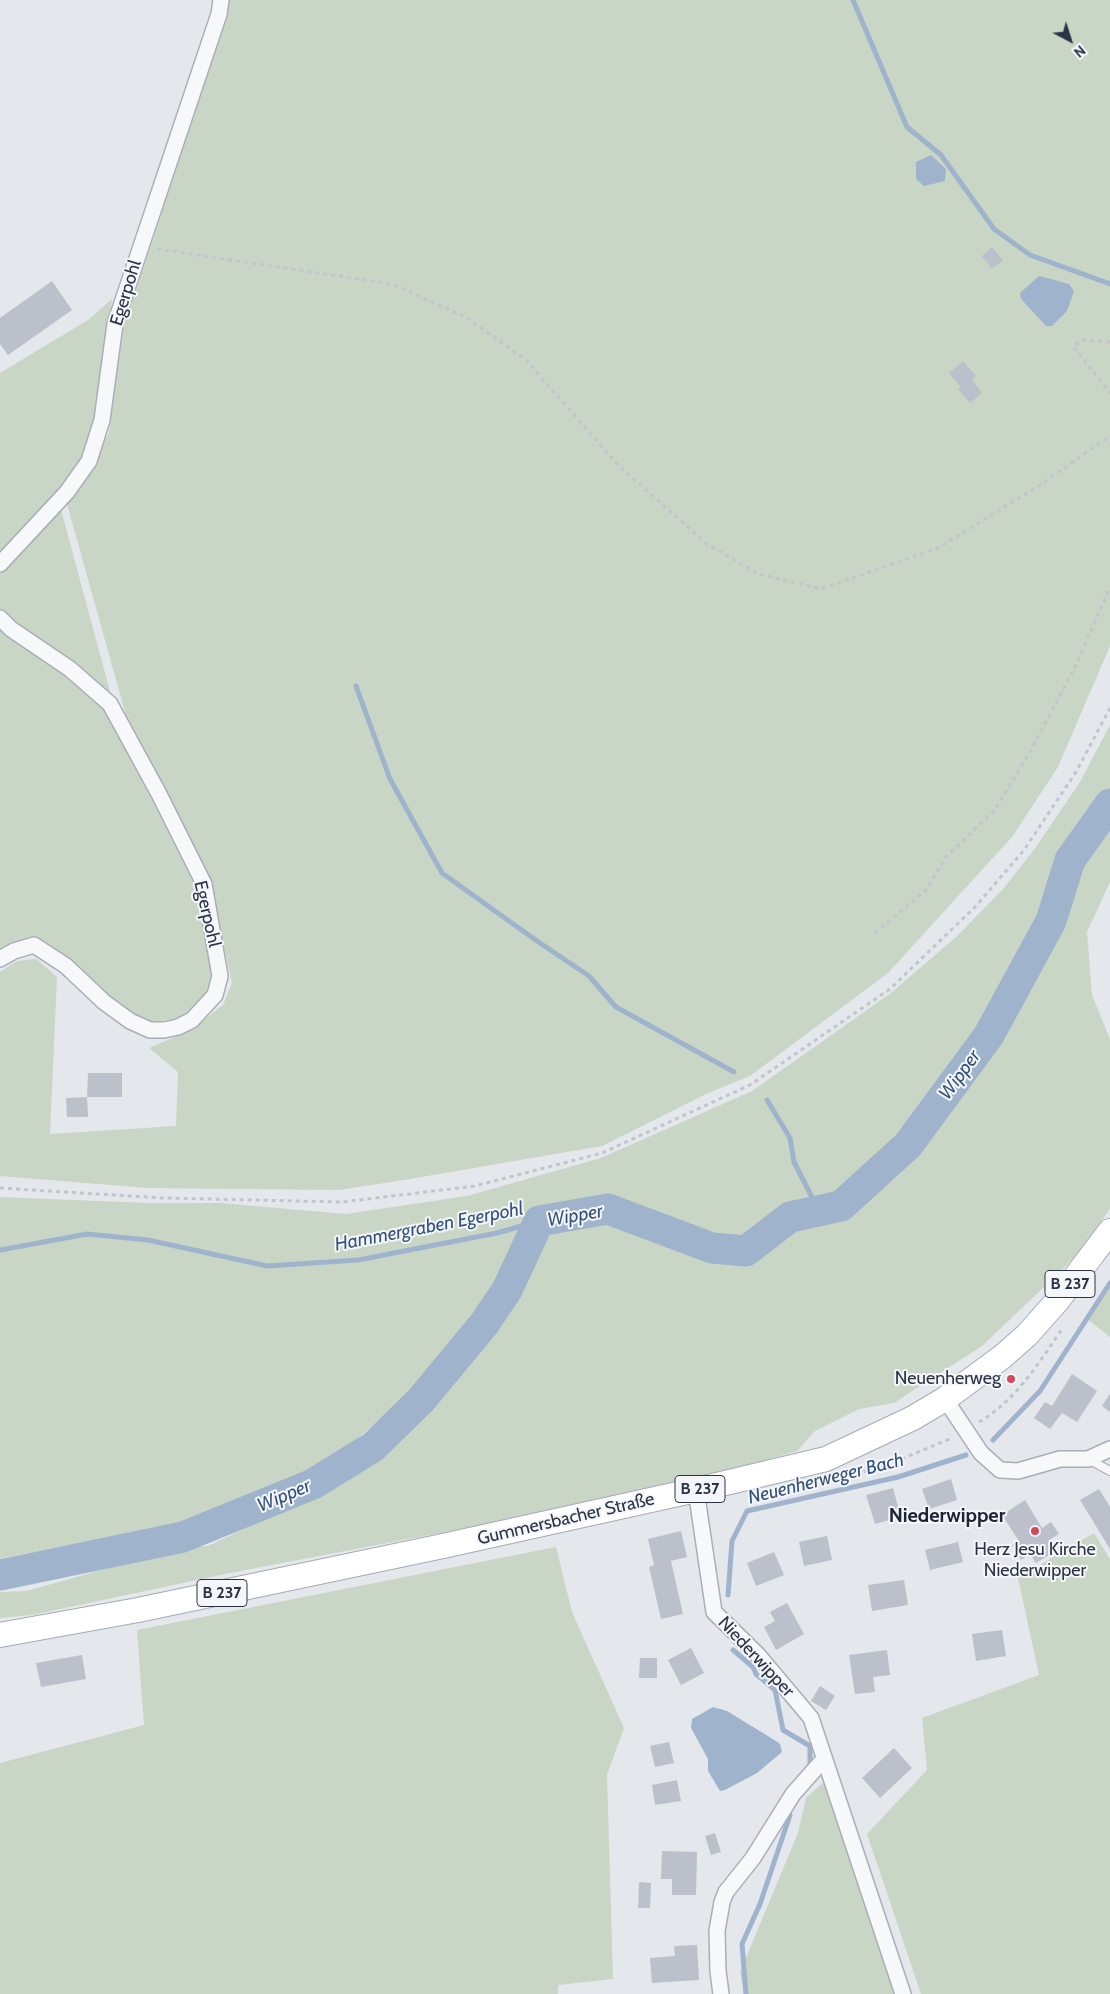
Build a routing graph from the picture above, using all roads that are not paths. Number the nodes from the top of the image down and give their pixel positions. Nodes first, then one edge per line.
1 (221, 0) edge
2 (0, 564) edge
3 (0, 618) edge
4 (0, 959) edge
5 (1110, 1231) edge
6 (945, 1399) junction
7 (1110, 1449) edge
8 (1088, 1459) junction
9 (1110, 1471) edge
10 (696, 1490) junction
11 (0, 1635) edge
12 (824, 1759) junction
13 (721, 1994) edge
14 (903, 1994) edge

1 - 2 street, Egerpohl
3 - 4 street, Egerpohl
5 - 6 main road, Gummersbacher Straße / B 237
6 - 8 street
6 - 10 main road, Gummersbacher Straße / B 237
7 - 8 street
8 - 9 lane
10 - 11 main road, Gummersbacher Straße / B 237
10 - 12 street, Niederwipper
12 - 13 street
12 - 14 street, Niederwipper

